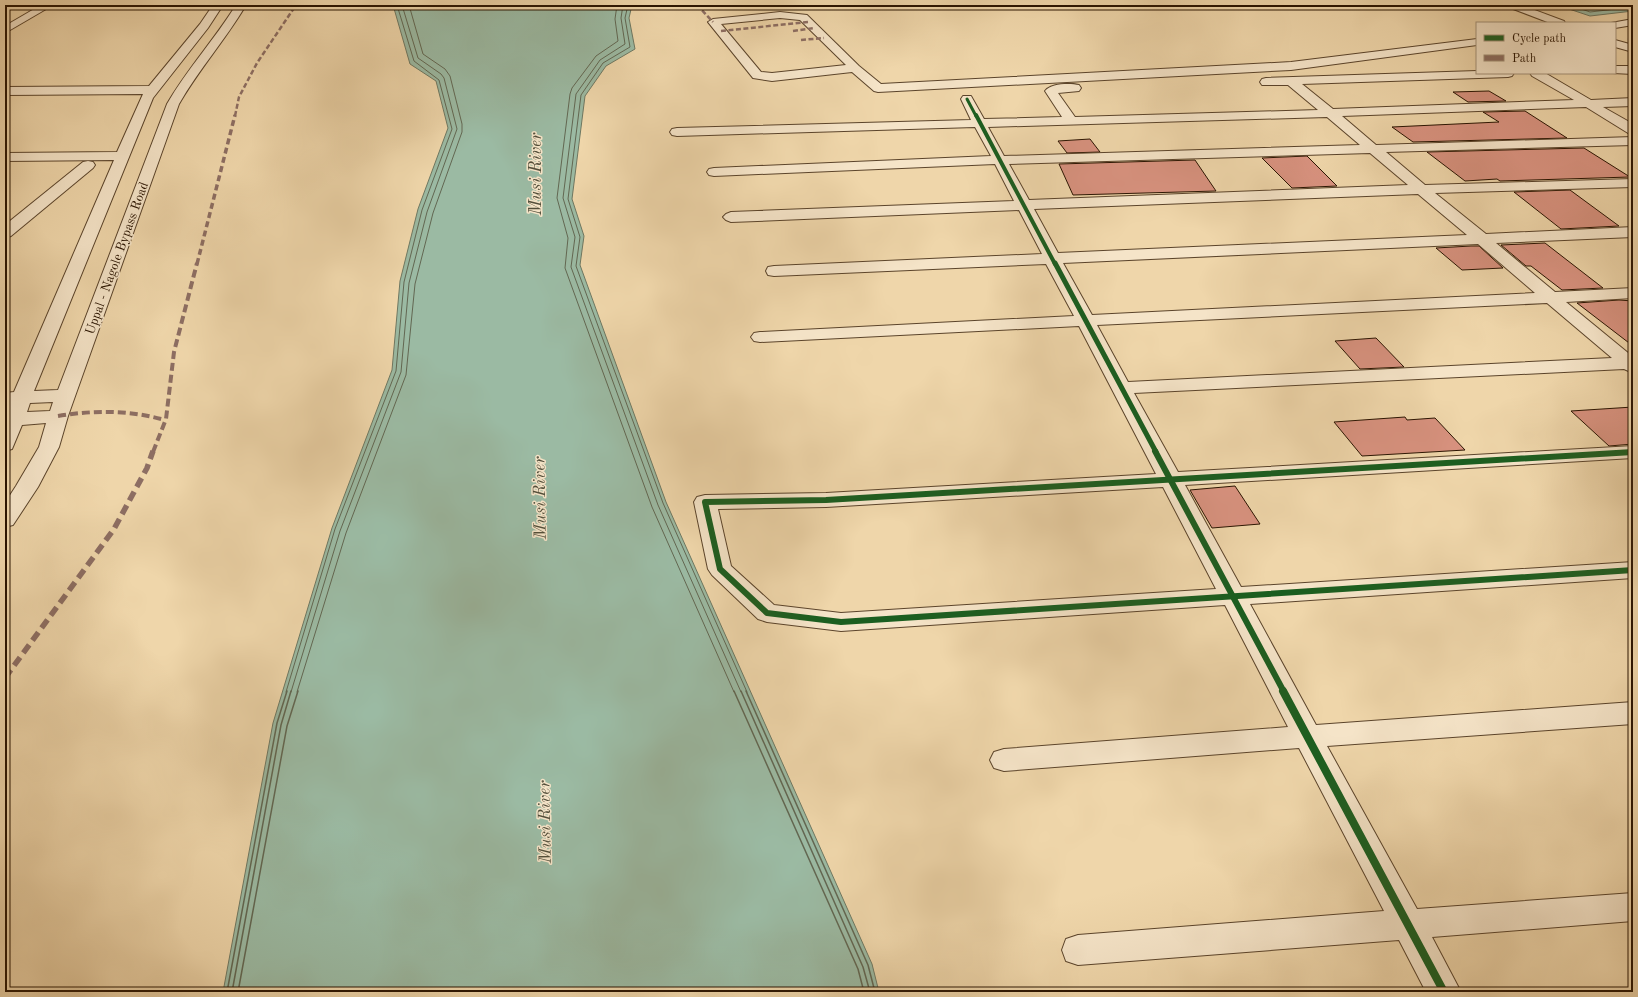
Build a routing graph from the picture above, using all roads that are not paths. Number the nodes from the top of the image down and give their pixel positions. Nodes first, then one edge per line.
1 (36, 5) edge
2 (48, 5) edge
3 (218, 5) edge
4 (241, 5) edge
5 (1512, 5) edge
6 (5, 22) edge
7 (1557, 22) edge
8 (1633, 22) edge
9 (1616, 24) edge
10 (5, 30) edge
11 (1476, 42) edge
12 (1616, 43) edge
13 (1633, 49) edge
14 (854, 68) junction
15 (1616, 70) edge
16 (1633, 70) edge
17 (1481, 74) edge
18 (1538, 74) edge
19 (1291, 81) junction
20 (1252, 82) dead end
21 (1134, 86) dead end
22 (5, 91) edge
23 (149, 94) junction
24 (5, 98) edge
25 (967, 99) dead end
26 (1633, 102) edge
27 (1588, 103) junction
28 (1330, 113) junction
29 (1071, 120) junction
30 (980, 123) junction
31 (1633, 130) edge
32 (677, 132) dead end
33 (1633, 141) edge
34 (1374, 149) junction
35 (5, 157) edge
36 (121, 160) junction
37 (999, 160) junction
38 (5, 165) edge
39 (88, 165) junction
40 (714, 172) dead end
41 (1633, 184) edge
42 (1422, 189) junction
43 (1023, 205) junction
44 (731, 217) dead end
45 (1633, 232) edge
46 (5, 233) edge
47 (1482, 239) junction
48 (1052, 258) junction
49 (774, 270) dead end
50 (1633, 293) edge
51 (1550, 297) junction
52 (1085, 321) junction
53 (760, 337) dead end
54 (1631, 364) edge
55 (1121, 388) junction
56 (66, 395) junction
57 (13, 398) edge
58 (58, 416) junction
59 (9, 420) edge
60 (5, 445) edge
61 (1633, 452) edge
62 (1170, 480) junction
63 (5, 520) edge
64 (1633, 570) edge
65 (1232, 596) junction
66 (1633, 713) edge
67 (1308, 736) junction
68 (1004, 760) dead end
69 (1633, 907) edge
70 (1407, 924) junction
71 (1078, 950) dead end
72 (1444, 992) edge

1 - 6 street
2 - 10 street
3 - 23 street, Uppal - Nagole Bypass Road
4 - 56 street, Uppal - Nagole Bypass Road
5 - 7 street
8 - 9 street
11 - 14 street
12 - 13 street
14 - 14 street
15 - 16 street
17 - 19 street
18 - 27 street
19 - 20 street
19 - 28 street
21 - 29 street
22 - 23 street
23 - 24 street
23 - 36 street, Uppal - Nagole Bypass Road
25 - 30 street
26 - 27 street
27 - 28 street
27 - 31 street
28 - 29 street
28 - 34 street
29 - 30 street
30 - 32 street
30 - 37 street
33 - 34 street
34 - 37 street
34 - 42 street
35 - 36 street
36 - 39 street
36 - 57 street, Uppal - Nagole Bypass Road
37 - 40 street
37 - 43 street
38 - 39 street
39 - 46 street
41 - 42 street
42 - 43 street
42 - 47 street
43 - 44 street
43 - 48 street
45 - 47 street
47 - 48 street
47 - 51 street
48 - 49 street
48 - 52 street
50 - 51 street
51 - 52 street
51 - 54 street
52 - 53 street
52 - 55 street
54 - 55 street
55 - 62 street
56 - 57 street
56 - 58 street, Uppal - Nagole Bypass Road
57 - 59 street, Uppal - Nagole Bypass Road
58 - 59 street
58 - 63 street, Uppal - Nagole Bypass Road
59 - 60 street, Uppal - Nagole Bypass Road
61 - 62 street
62 - 65 street
62 - 65 street
64 - 65 street
65 - 67 street
66 - 67 street
67 - 68 street
67 - 70 street
69 - 70 street
70 - 71 street
70 - 72 street

